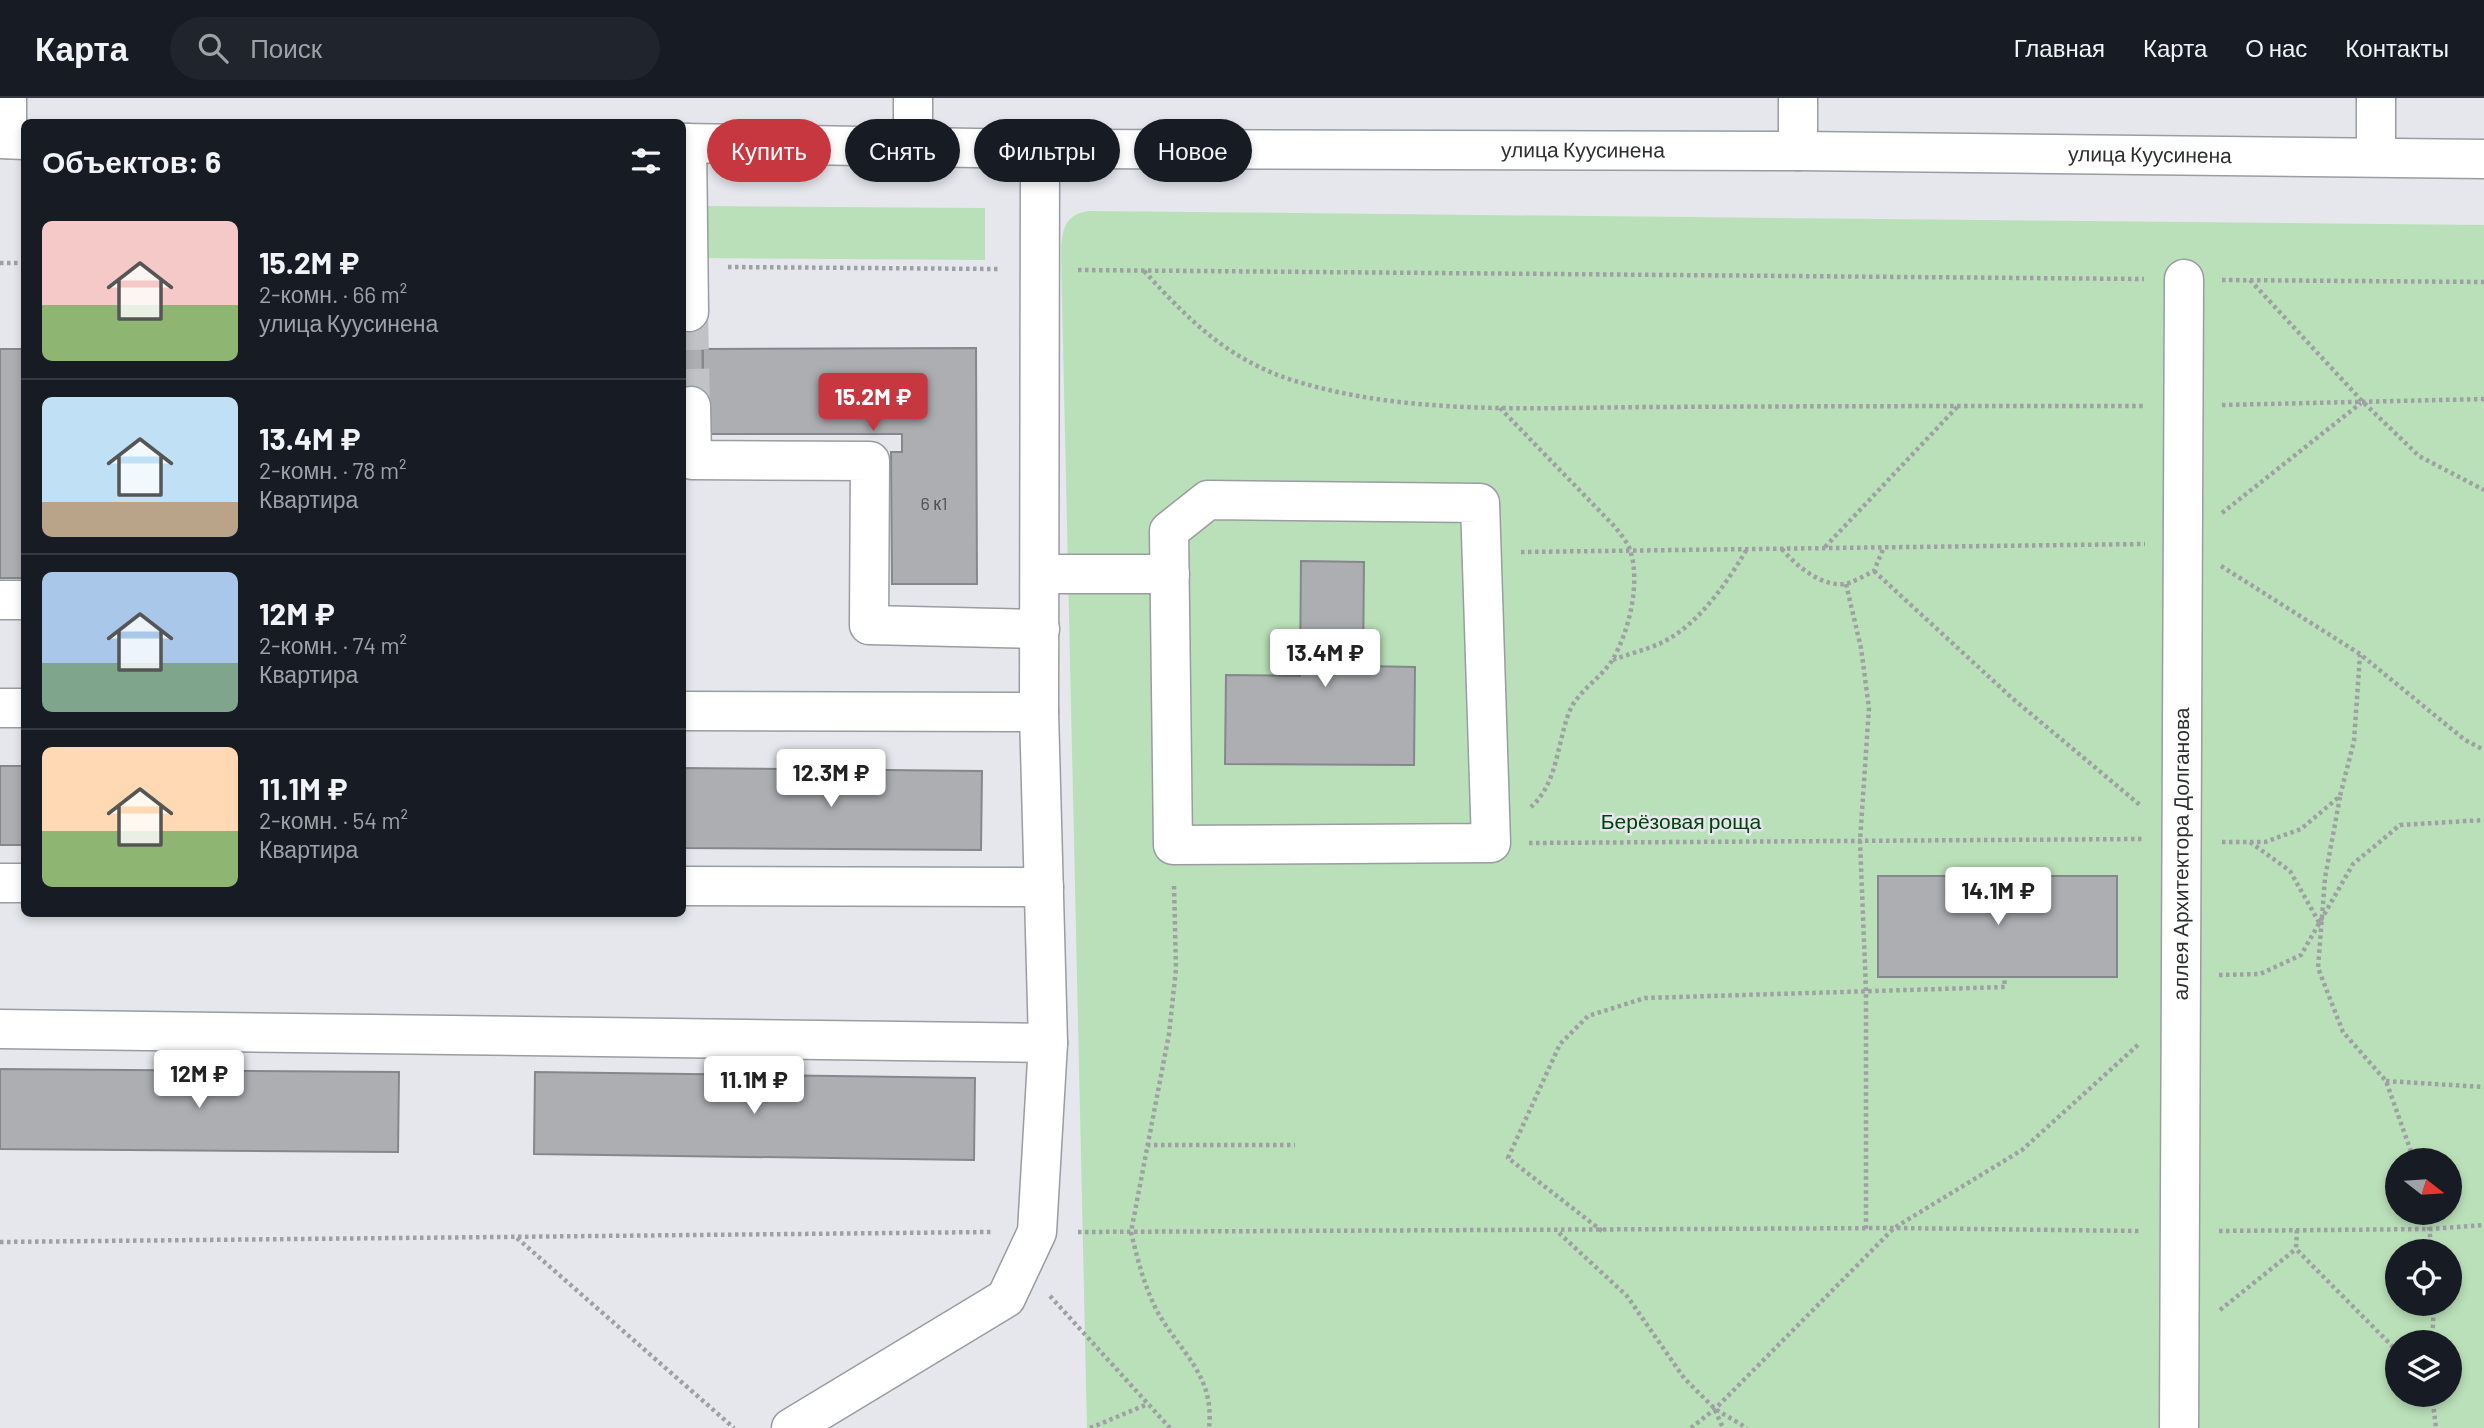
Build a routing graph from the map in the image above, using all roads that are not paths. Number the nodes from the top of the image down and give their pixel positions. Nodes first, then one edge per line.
1 (7, 98) edge
2 (913, 98) edge
3 (1798, 98) edge
4 (2376, 98) edge
5 (913, 119) edge
6 (11, 139) edge
7 (686, 143) edge
8 (845, 146) edge
9 (1120, 149) edge
10 (1798, 151) junction
11 (2376, 157) junction
12 (2484, 159) edge
13 (686, 174) edge
14 (1040, 182) edge
15 (2184, 279) road end
16 (690, 312) dead end
17 (691, 405) tunnel mouth
18 (687, 460) edge
19 (1170, 573) junction
20 (1040, 574) junction
21 (0, 600) edge
22 (21, 600) edge
23 (1040, 629) junction
24 (0, 708) edge
25 (21, 708) edge
26 (686, 711) edge
27 (1039, 712) junction
28 (0, 883) edge
29 (21, 883) edge
30 (686, 886) edge
31 (1044, 887) junction
32 (0, 1029) edge
33 (1048, 1043) junction
34 (791, 1428) edge
35 (2179, 1428) edge

1 - 6 main road
2 - 5 main road
3 - 10 main road
4 - 11 main road
7 - 8 main road, улица Куусинена
9 - 10 main road, улица Куусинена
10 - 11 main road, улица Куусинена
11 - 12 main road, улица Куусинена
13 - 16 main road
14 - 20 main road
15 - 35 main road, аллея Архитектора Долганова
17 - 18 main road
18 - 23 main road
19 - 19 main road
19 - 20 main road
20 - 23 main road
21 - 22 main road
23 - 27 main road
24 - 25 main road
26 - 27 main road
27 - 31 main road
28 - 29 main road
30 - 31 main road
31 - 33 main road
32 - 33 main road
33 - 34 main road

